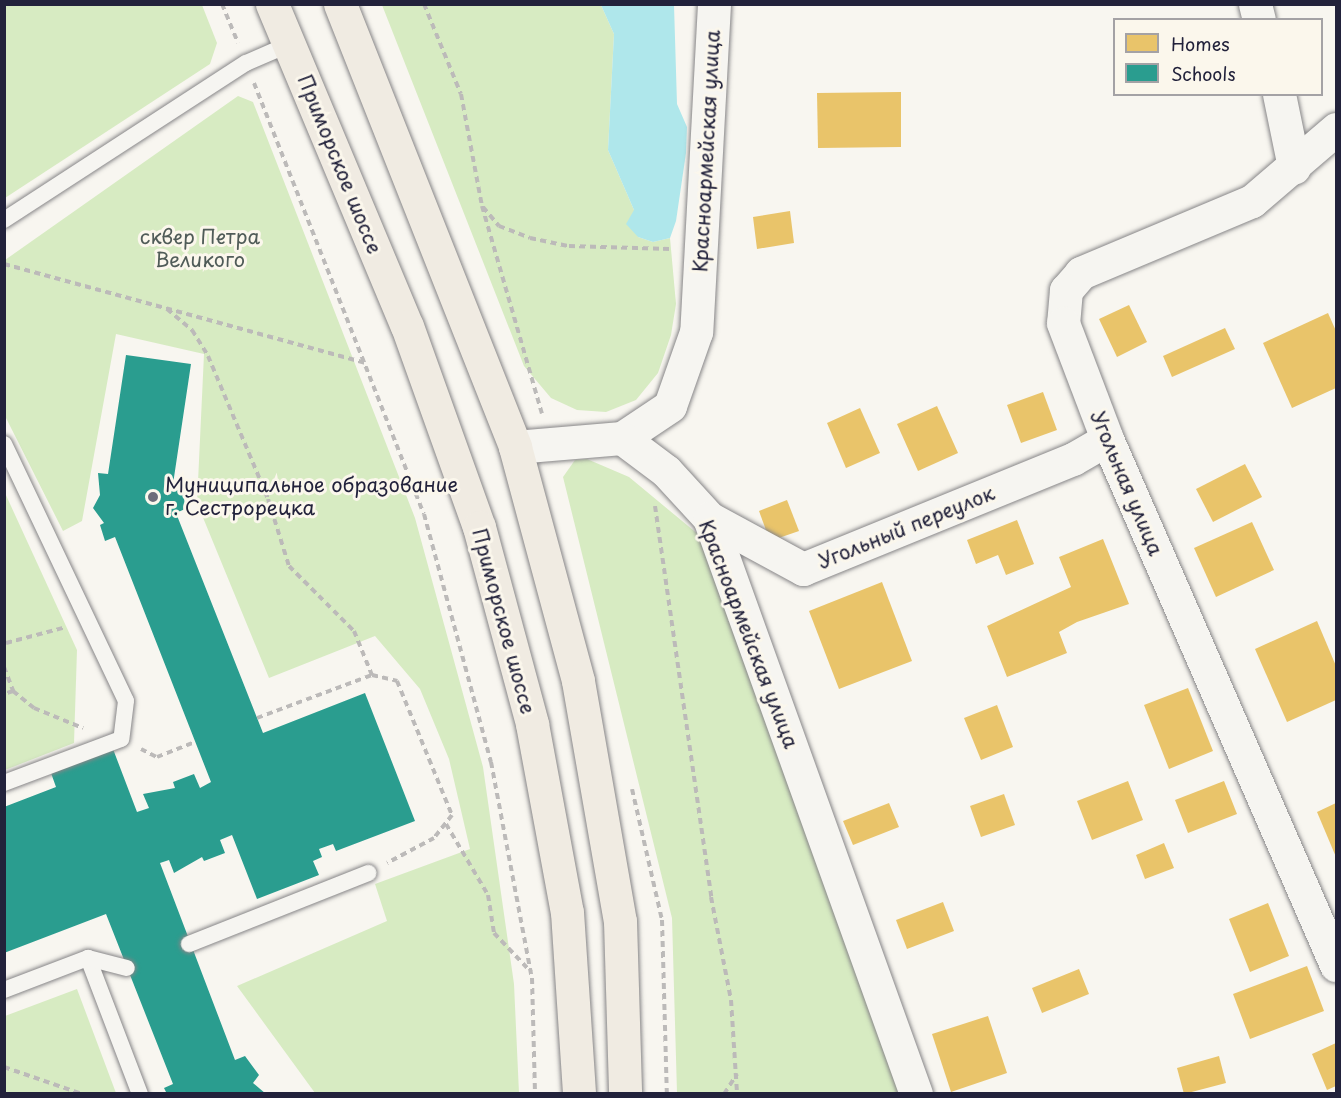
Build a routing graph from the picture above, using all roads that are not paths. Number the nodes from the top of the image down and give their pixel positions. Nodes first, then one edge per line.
1 (272, 4) edge
2 (340, 4) edge
3 (714, 4) edge
4 (290, 44) junction
5 (1279, 96) edge
6 (1336, 129) edge
7 (1294, 167) junction
8 (4, 220) edge
9 (622, 438) junction
10 (1107, 439) junction
11 (4, 444) edge
12 (515, 447) junction
13 (700, 508) junction
14 (4, 783) edge
15 (368, 873) road end
16 (189, 944) dead end
17 (88, 958) junction
18 (1336, 965) edge
19 (127, 968) dead end
20 (4, 990) edge
21 (140, 1094) edge
22 (579, 1094) edge
23 (625, 1094) edge
24 (916, 1094) edge

1 - 4 highway, Приморское шоссе
2 - 12 highway
3 - 9 street, Красноармейская улица
4 - 8 lane
4 - 22 highway, Приморское шоссе
5 - 7 street
6 - 7 street, Угольная улица
7 - 10 street, Угольная улица
9 - 12 street
9 - 13 street, Красноармейская улица
10 - 13 street, Угольный переулок
10 - 18 street, Угольная улица
11 - 14 lane
12 - 23 highway
13 - 24 street, Красноармейская улица
15 - 16 lane
17 - 19 lane
17 - 20 lane
17 - 21 lane

